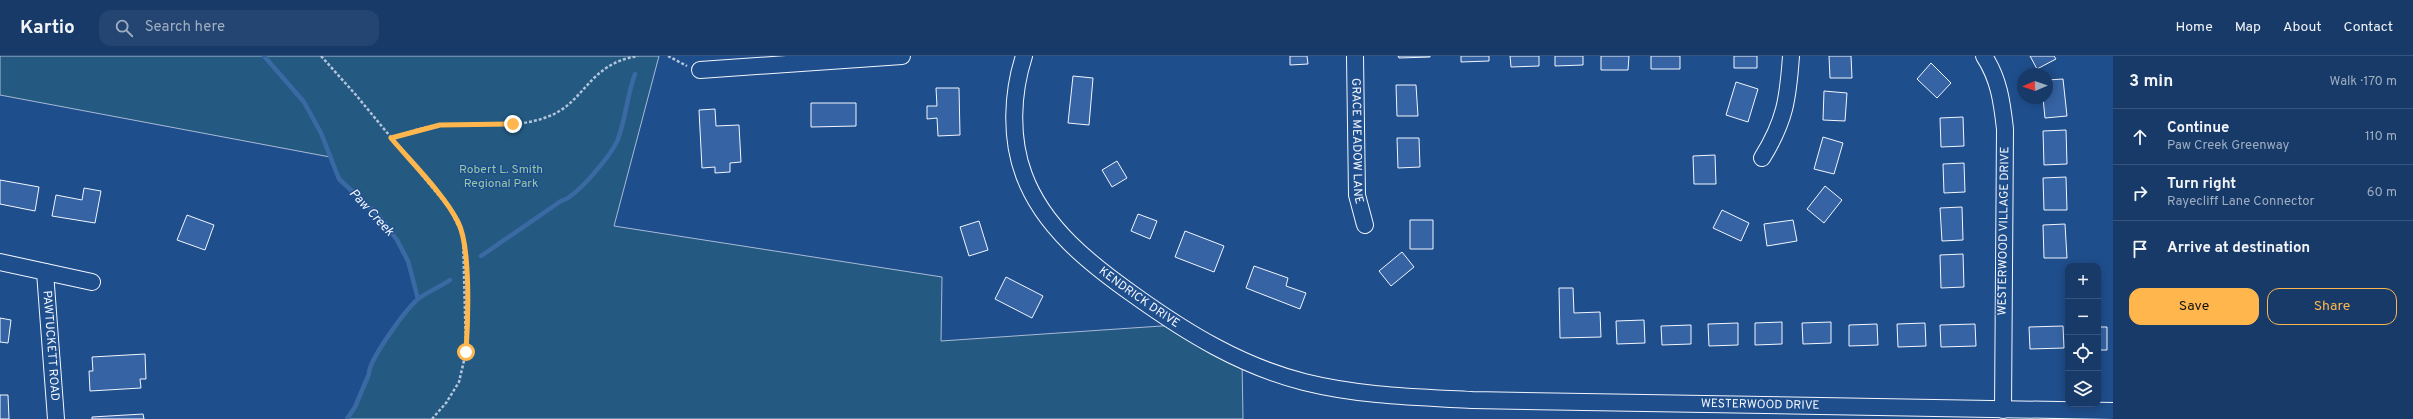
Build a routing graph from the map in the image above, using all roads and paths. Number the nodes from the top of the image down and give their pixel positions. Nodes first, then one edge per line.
1 (321, 56) edge
2 (638, 56) edge
3 (668, 56) edge
4 (902, 56) edge
5 (1024, 56) edge
6 (1355, 56) edge
7 (1791, 56) edge
8 (1984, 56) edge
9 (700, 70) joint
10 (391, 138) junction
11 (1762, 158) dead end
12 (1365, 225) dead end
13 (0, 262) edge
14 (45, 272) junction
15 (92, 282) dead end
16 (1407, 397) joint
17 (2003, 410) junction
18 (2113, 411) edge
19 (56, 419) edge
20 (432, 419) edge

1 - 10 path
2 - 10 path
3 - 9 path
4 - 9 street
5 - 16 street, KENDRICK DRIVE
6 - 12 street, GRACE MEADOW LANE
7 - 11 street
8 - 17 street, WESTERWOOD VILLAGE DRIVE
10 - 20 path
13 - 14 street
14 - 15 street
14 - 19 street, PAWTUCKETT ROAD
16 - 17 street, WESTERWOOD DRIVE
17 - 18 street, WESTERWOOD DRIVE

